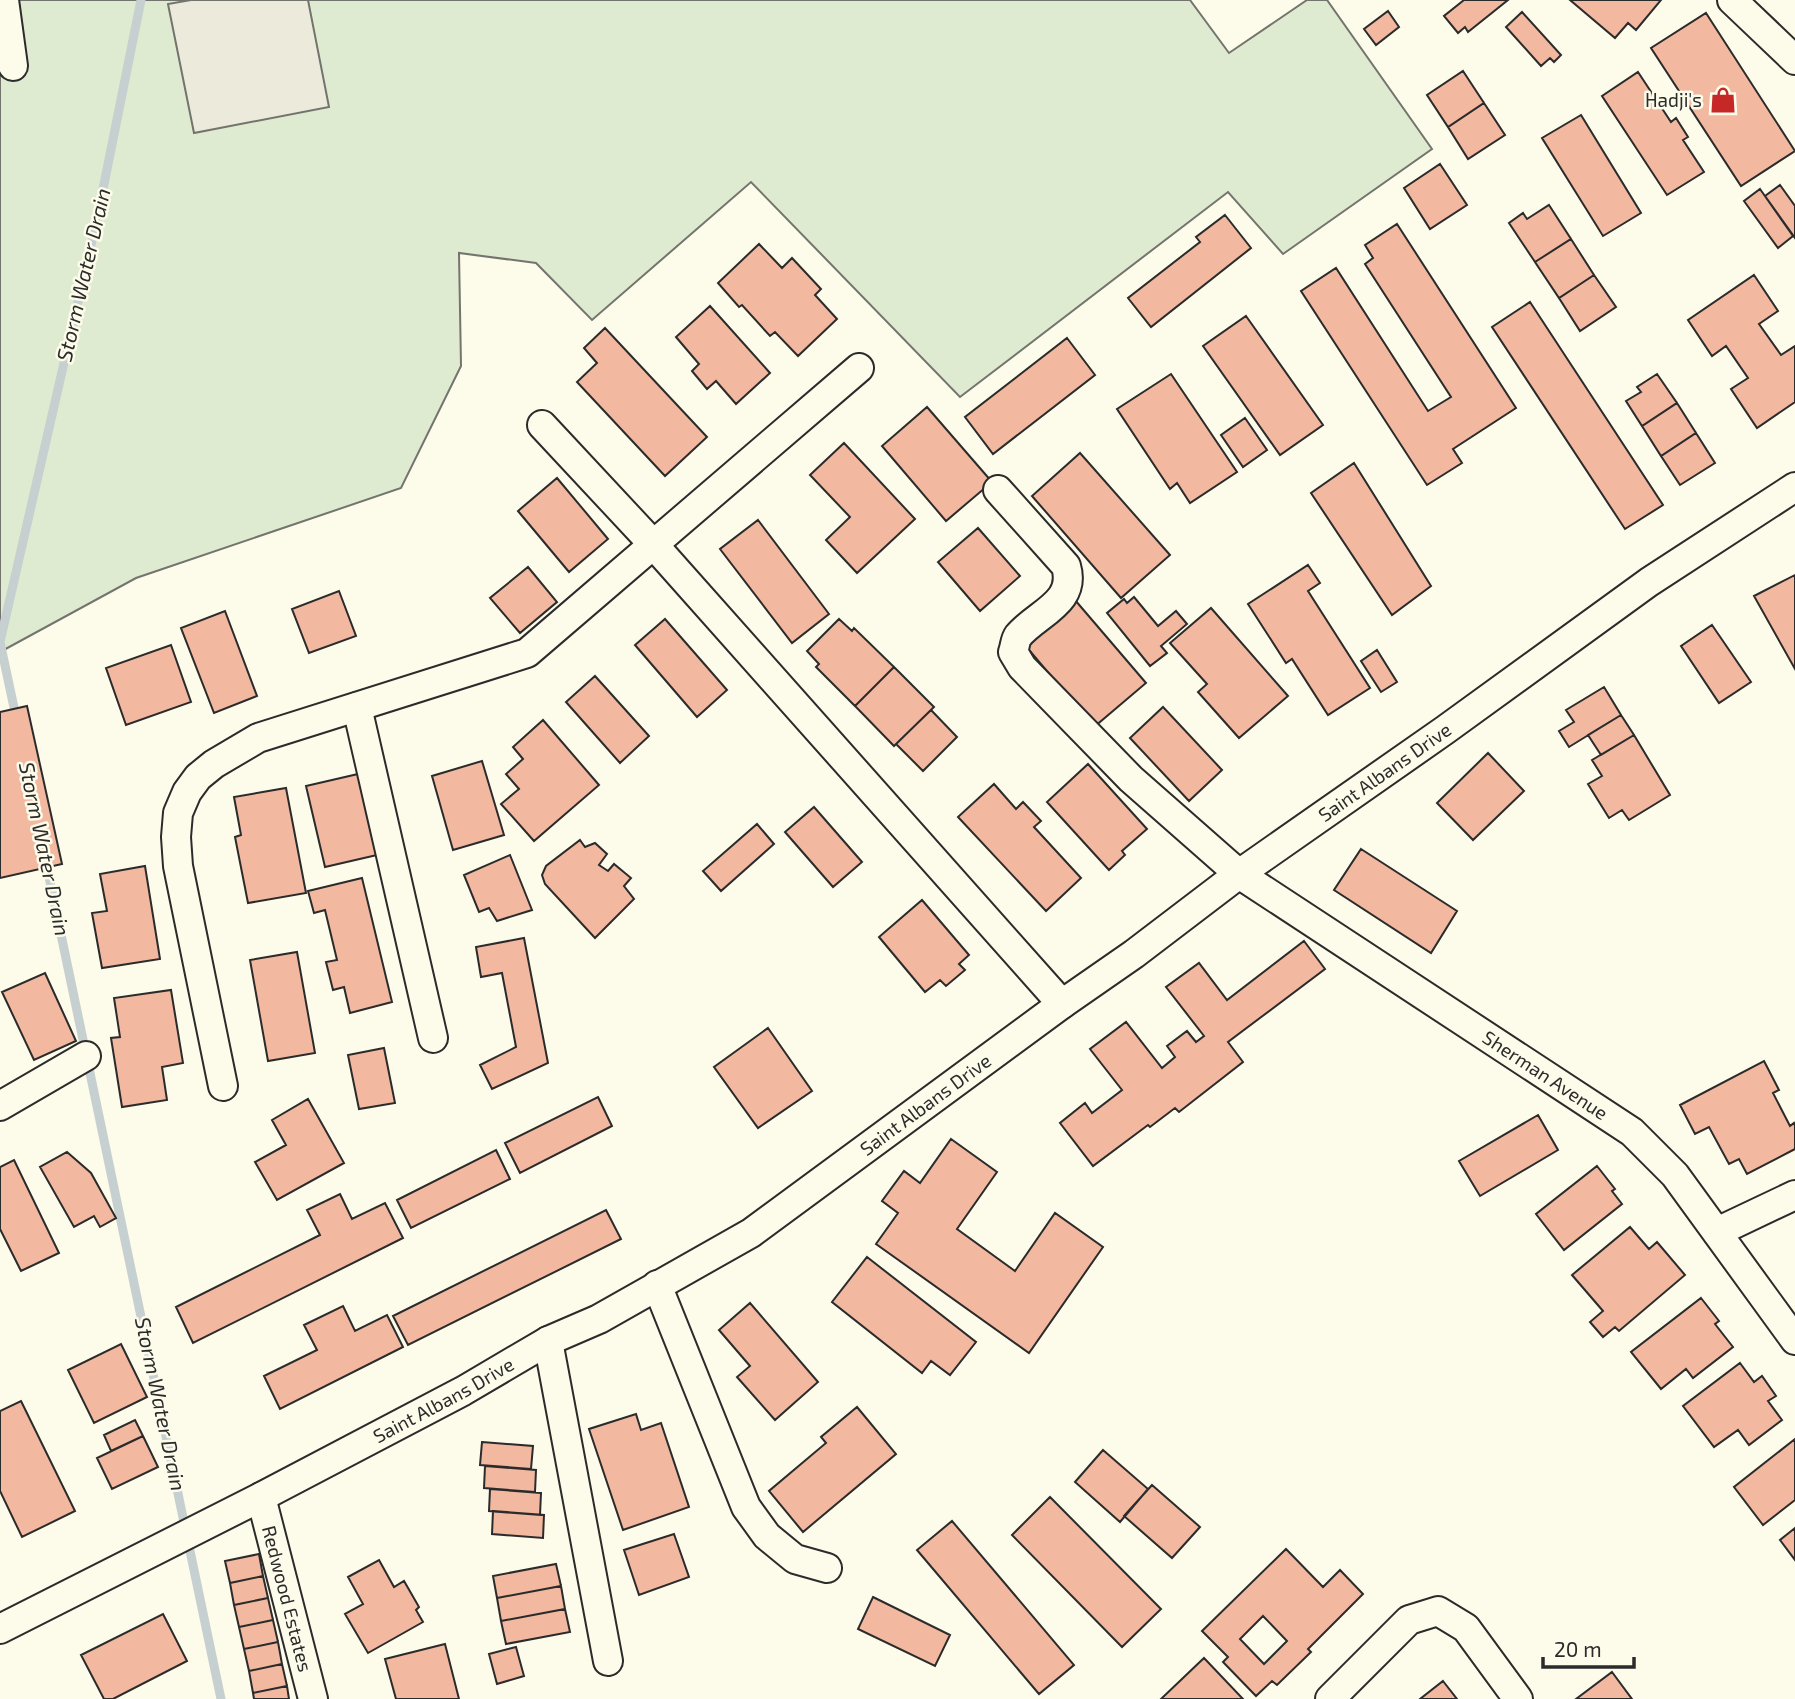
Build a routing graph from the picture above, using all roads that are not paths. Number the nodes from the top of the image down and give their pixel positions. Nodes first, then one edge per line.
1 (4, 0) edge
2 (1732, 0) edge
3 (1795, 60) edge
4 (13, 66) dead end
5 (859, 368) dead end
6 (542, 425) dead end
7 (1795, 487) edge
8 (998, 491) dead end
9 (653, 544) junction
10 (357, 707) junction
11 (1239, 874) junction
12 (1062, 1004) junction
13 (433, 1038) dead end
14 (86, 1056) dead end
15 (223, 1086) dead end
16 (0, 1106) edge
17 (1795, 1195) edge
18 (1717, 1232) junction
19 (657, 1285) junction
20 (1795, 1340) edge
21 (548, 1341) junction
22 (261, 1497) junction
23 (827, 1568) dead end
24 (0, 1629) edge
25 (608, 1661) dead end
26 (313, 1699) edge
27 (1330, 1699) edge
28 (1518, 1699) edge

1 - 4 street
2 - 3 street
5 - 9 street
6 - 9 street
7 - 11 street, Saint Albans Drive
8 - 11 street, Sherman Avenue
9 - 10 street
9 - 12 street
10 - 13 street
10 - 15 street
11 - 12 street, Saint Albans Drive
11 - 18 street, Sherman Avenue
12 - 19 street, Saint Albans Drive
14 - 16 street
17 - 18 street
18 - 20 street, Sherman Avenue
19 - 21 street, Saint Albans Drive
19 - 23 street
21 - 22 street, Saint Albans Drive
21 - 25 street
22 - 24 street, Saint Albans Drive
22 - 26 street, Redwood Estates
27 - 28 street

